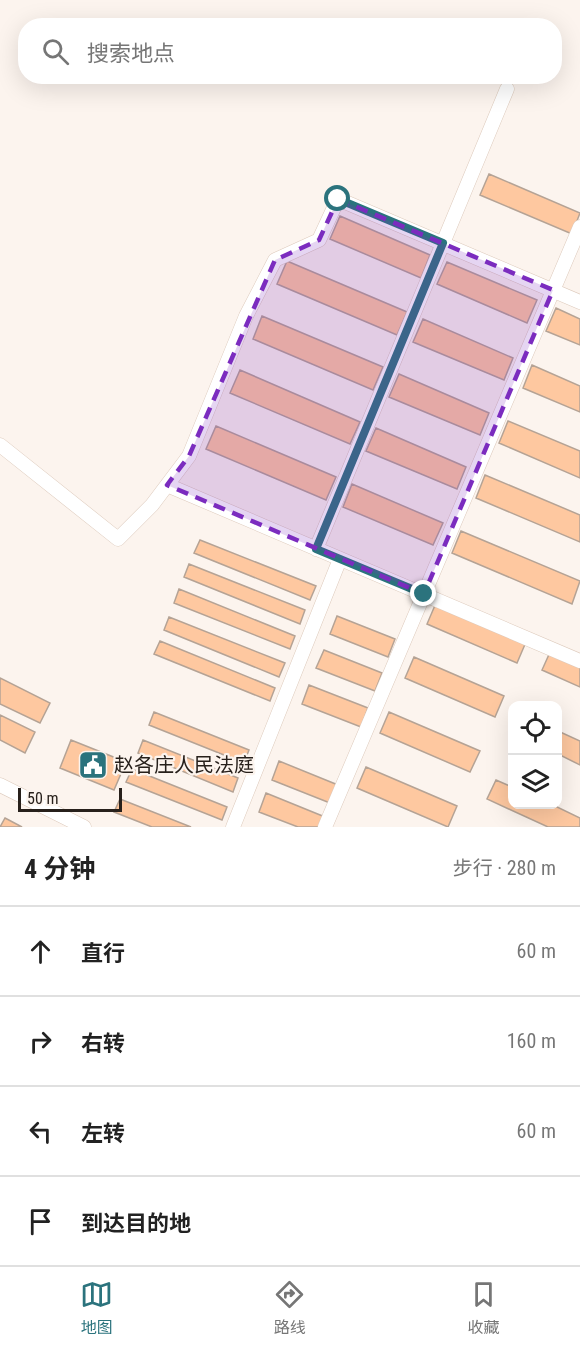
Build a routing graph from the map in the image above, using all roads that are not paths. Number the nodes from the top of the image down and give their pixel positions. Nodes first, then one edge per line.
1 (507, 89) dead end
2 (580, 227) edge
3 (443, 243) junction
4 (553, 290) junction
5 (580, 302) edge
6 (0, 444) edge
7 (167, 485) junction
8 (316, 549) junction
9 (340, 559) junction
10 (424, 594) junction
11 (580, 661) edge
12 (0, 785) edge
13 (84, 827) edge
14 (232, 827) edge
15 (325, 827) edge

1 - 3 street
2 - 4 street
3 - 4 street
3 - 7 street
3 - 8 street
4 - 5 street
4 - 10 street
6 - 7 street
7 - 8 street
8 - 9 street
9 - 10 street
9 - 14 street
10 - 11 street
10 - 15 street
12 - 13 street

